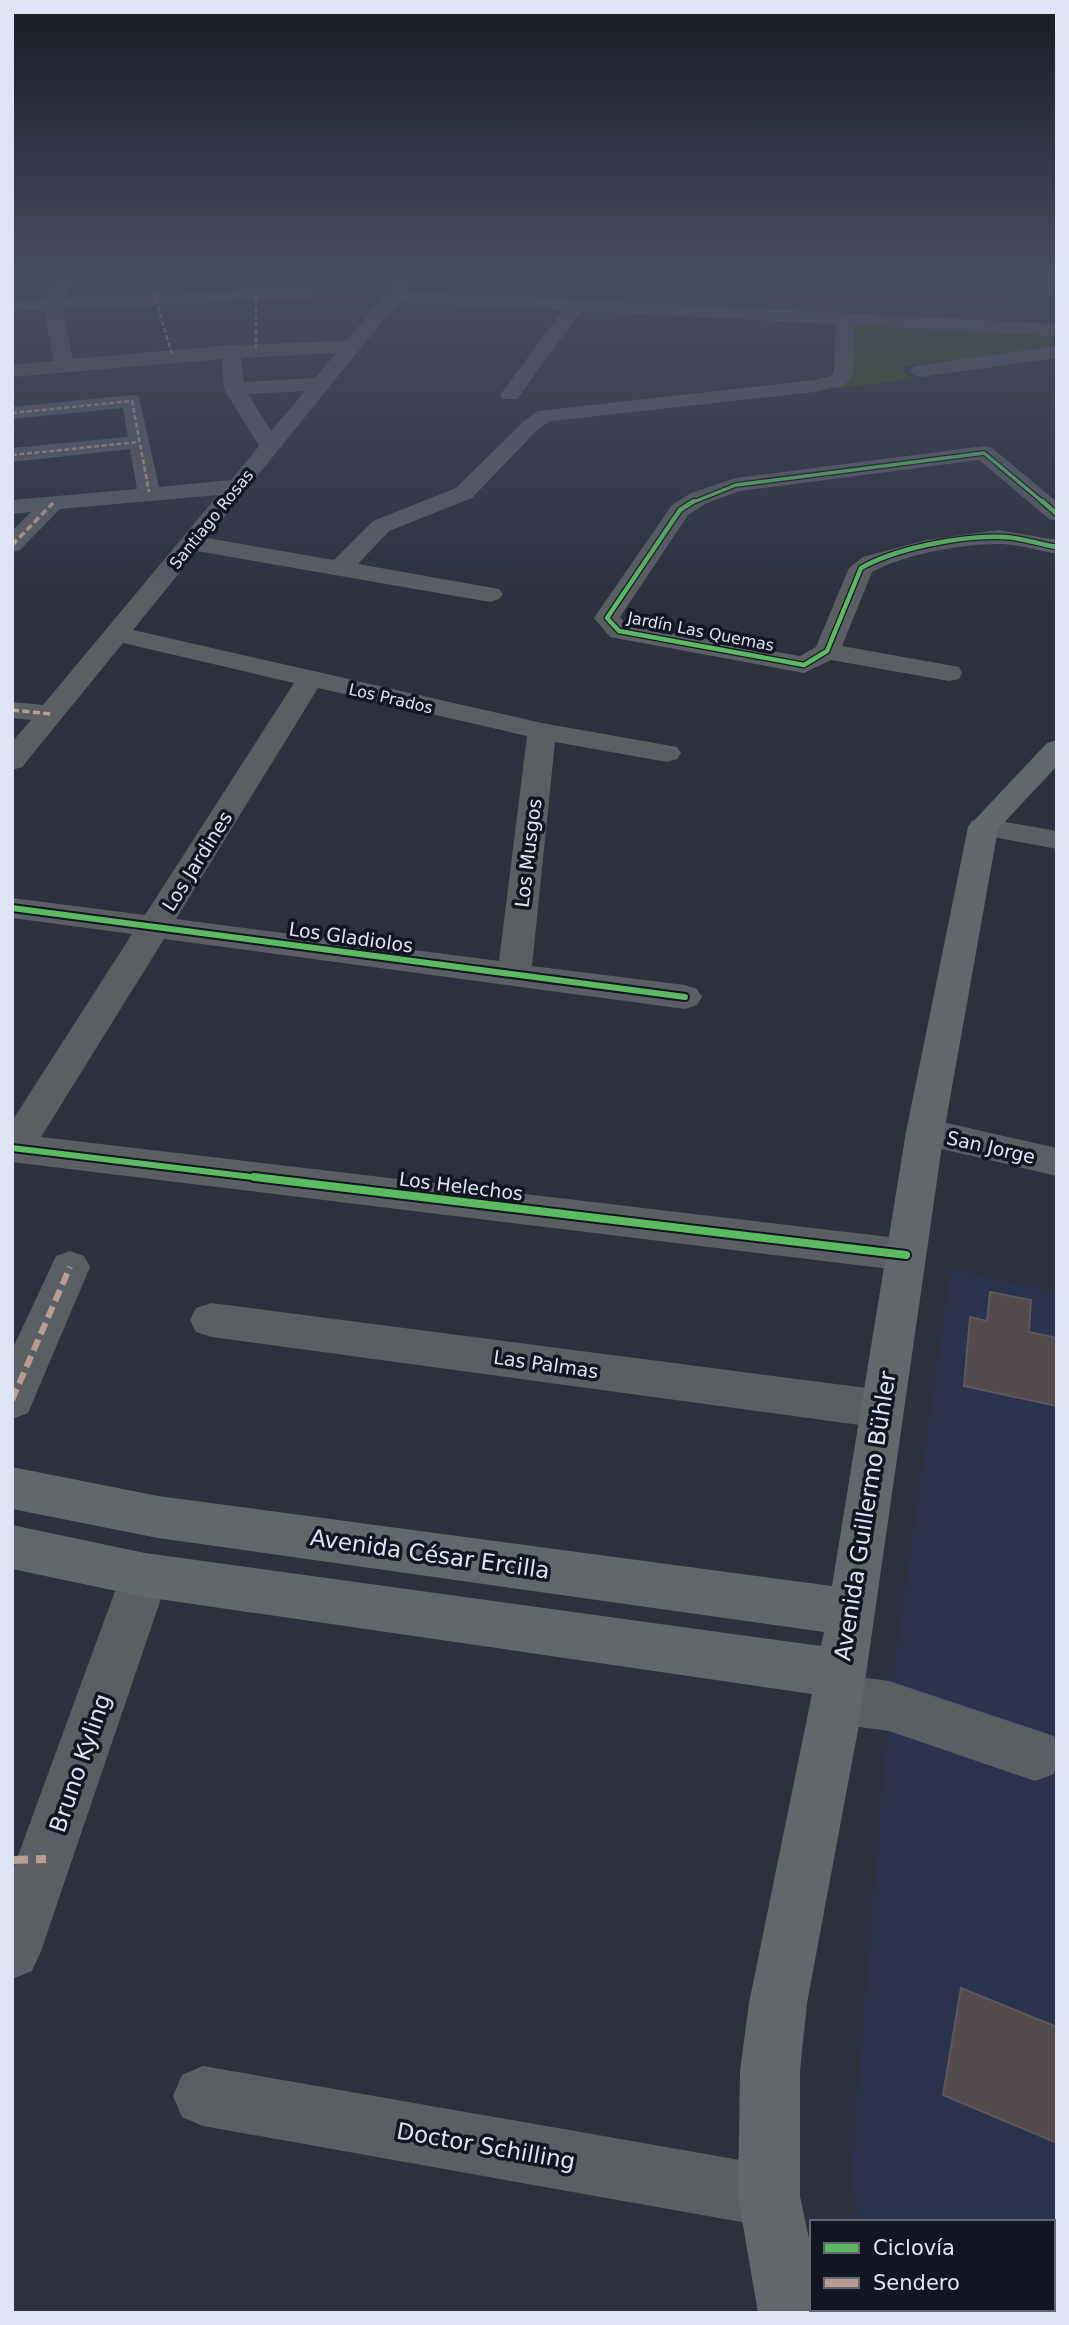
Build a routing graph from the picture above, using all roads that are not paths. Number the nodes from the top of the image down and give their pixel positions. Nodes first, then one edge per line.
1 (234, 386) edge
2 (300, 386) edge
3 (321, 386) edge
4 (517, 386) edge
5 (817, 386) edge
6 (234, 390) junction
7 (510, 395) dead end
8 (12, 413) edge
9 (961, 432) dead end
10 (139, 442) junction
11 (271, 447) junction
12 (984, 453) junction
13 (12, 455) edge
14 (239, 486) junction
15 (149, 492) junction
16 (53, 503) junction
17 (12, 508) edge
18 (1057, 514) edge
19 (192, 543) junction
20 (12, 545) edge
21 (1057, 547) edge
22 (340, 568) junction
23 (490, 594) dead end
24 (117, 634) junction
25 (827, 651) junction
26 (948, 673) dead end
27 (310, 680) junction
28 (12, 710) edge
29 (51, 714) junction
30 (542, 731) junction
31 (1057, 750) edge
32 (667, 753) dead end
33 (12, 761) edge
34 (983, 827) junction
35 (1057, 840) edge
36 (12, 908) edge
37 (157, 927) junction
38 (514, 975) junction
39 (685, 997) dead end
40 (925, 1132) junction
41 (14, 1148) edge
42 (1057, 1162) edge
43 (906, 1255) junction
44 (70, 1267) dead end
45 (211, 1320) dead end
46 (12, 1400) edge
47 (882, 1409) junction
48 (12, 1488) edge
49 (98, 1505) junction
50 (12, 1547) edge
51 (456, 1558) junction
52 (78, 1560) junction
53 (145, 1575) junction
54 (850, 1612) junction
55 (449, 1618) junction
56 (839, 1686) junction
57 (1035, 1755) dead end
58 (29, 1859) edge
59 (12, 1951) edge
60 (203, 2096) dead end
61 (768, 2196) junction
62 (791, 2313) edge

1 - 6 street
2 - 6 street
3 - 11 street, Santiago Rosas
4 - 7 street
5 - 22 street
6 - 11 street
8 - 10 street
9 - 12 street
10 - 13 street
10 - 15 street
11 - 14 street, Santiago Rosas
12 - 18 street
12 - 25 street, Jardín Las Quemas
14 - 15 street
14 - 19 street, Santiago Rosas
15 - 16 street
16 - 17 street
16 - 20 street
19 - 22 street
19 - 24 street, Santiago Rosas
21 - 25 street
22 - 23 street
24 - 27 street, Los Prados
24 - 29 street, Santiago Rosas
25 - 26 street
27 - 30 street, Los Prados
27 - 37 street, Los Jardines
28 - 29 street
29 - 33 street, Santiago Rosas
30 - 32 street, Los Prados
30 - 38 street, Los Musgos
31 - 34 main road
34 - 35 street
34 - 40 main road, Avenida Guillermo Bühler
36 - 37 street, Los Gladiolos
37 - 38 street, Los Gladiolos
37 - 41 street, Los Jardines
38 - 39 street, Los Gladiolos
40 - 42 street, San Jorge
40 - 43 main road, Avenida Guillermo Bühler
41 - 43 street, Los Helechos
43 - 47 main road, Avenida Guillermo Bühler
44 - 46 street
45 - 47 street, Las Palmas
47 - 54 main road, Avenida Guillermo Bühler
48 - 49 main road, Avenida César Ercilla
49 - 51 main road, Avenida César Ercilla
49 - 52 main road
50 - 52 main road
51 - 54 main road, Avenida César Ercilla
51 - 55 main road
52 - 53 main road
53 - 55 main road
53 - 58 street, Bruno Kyling
54 - 56 main road, Avenida Guillermo Bühler
55 - 56 main road
56 - 57 street
56 - 61 main road, Avenida Guillermo Bühler
58 - 59 street, Bruno Kyling
60 - 61 street, Doctor Schilling
61 - 62 main road, Avenida Guillermo Bühler

